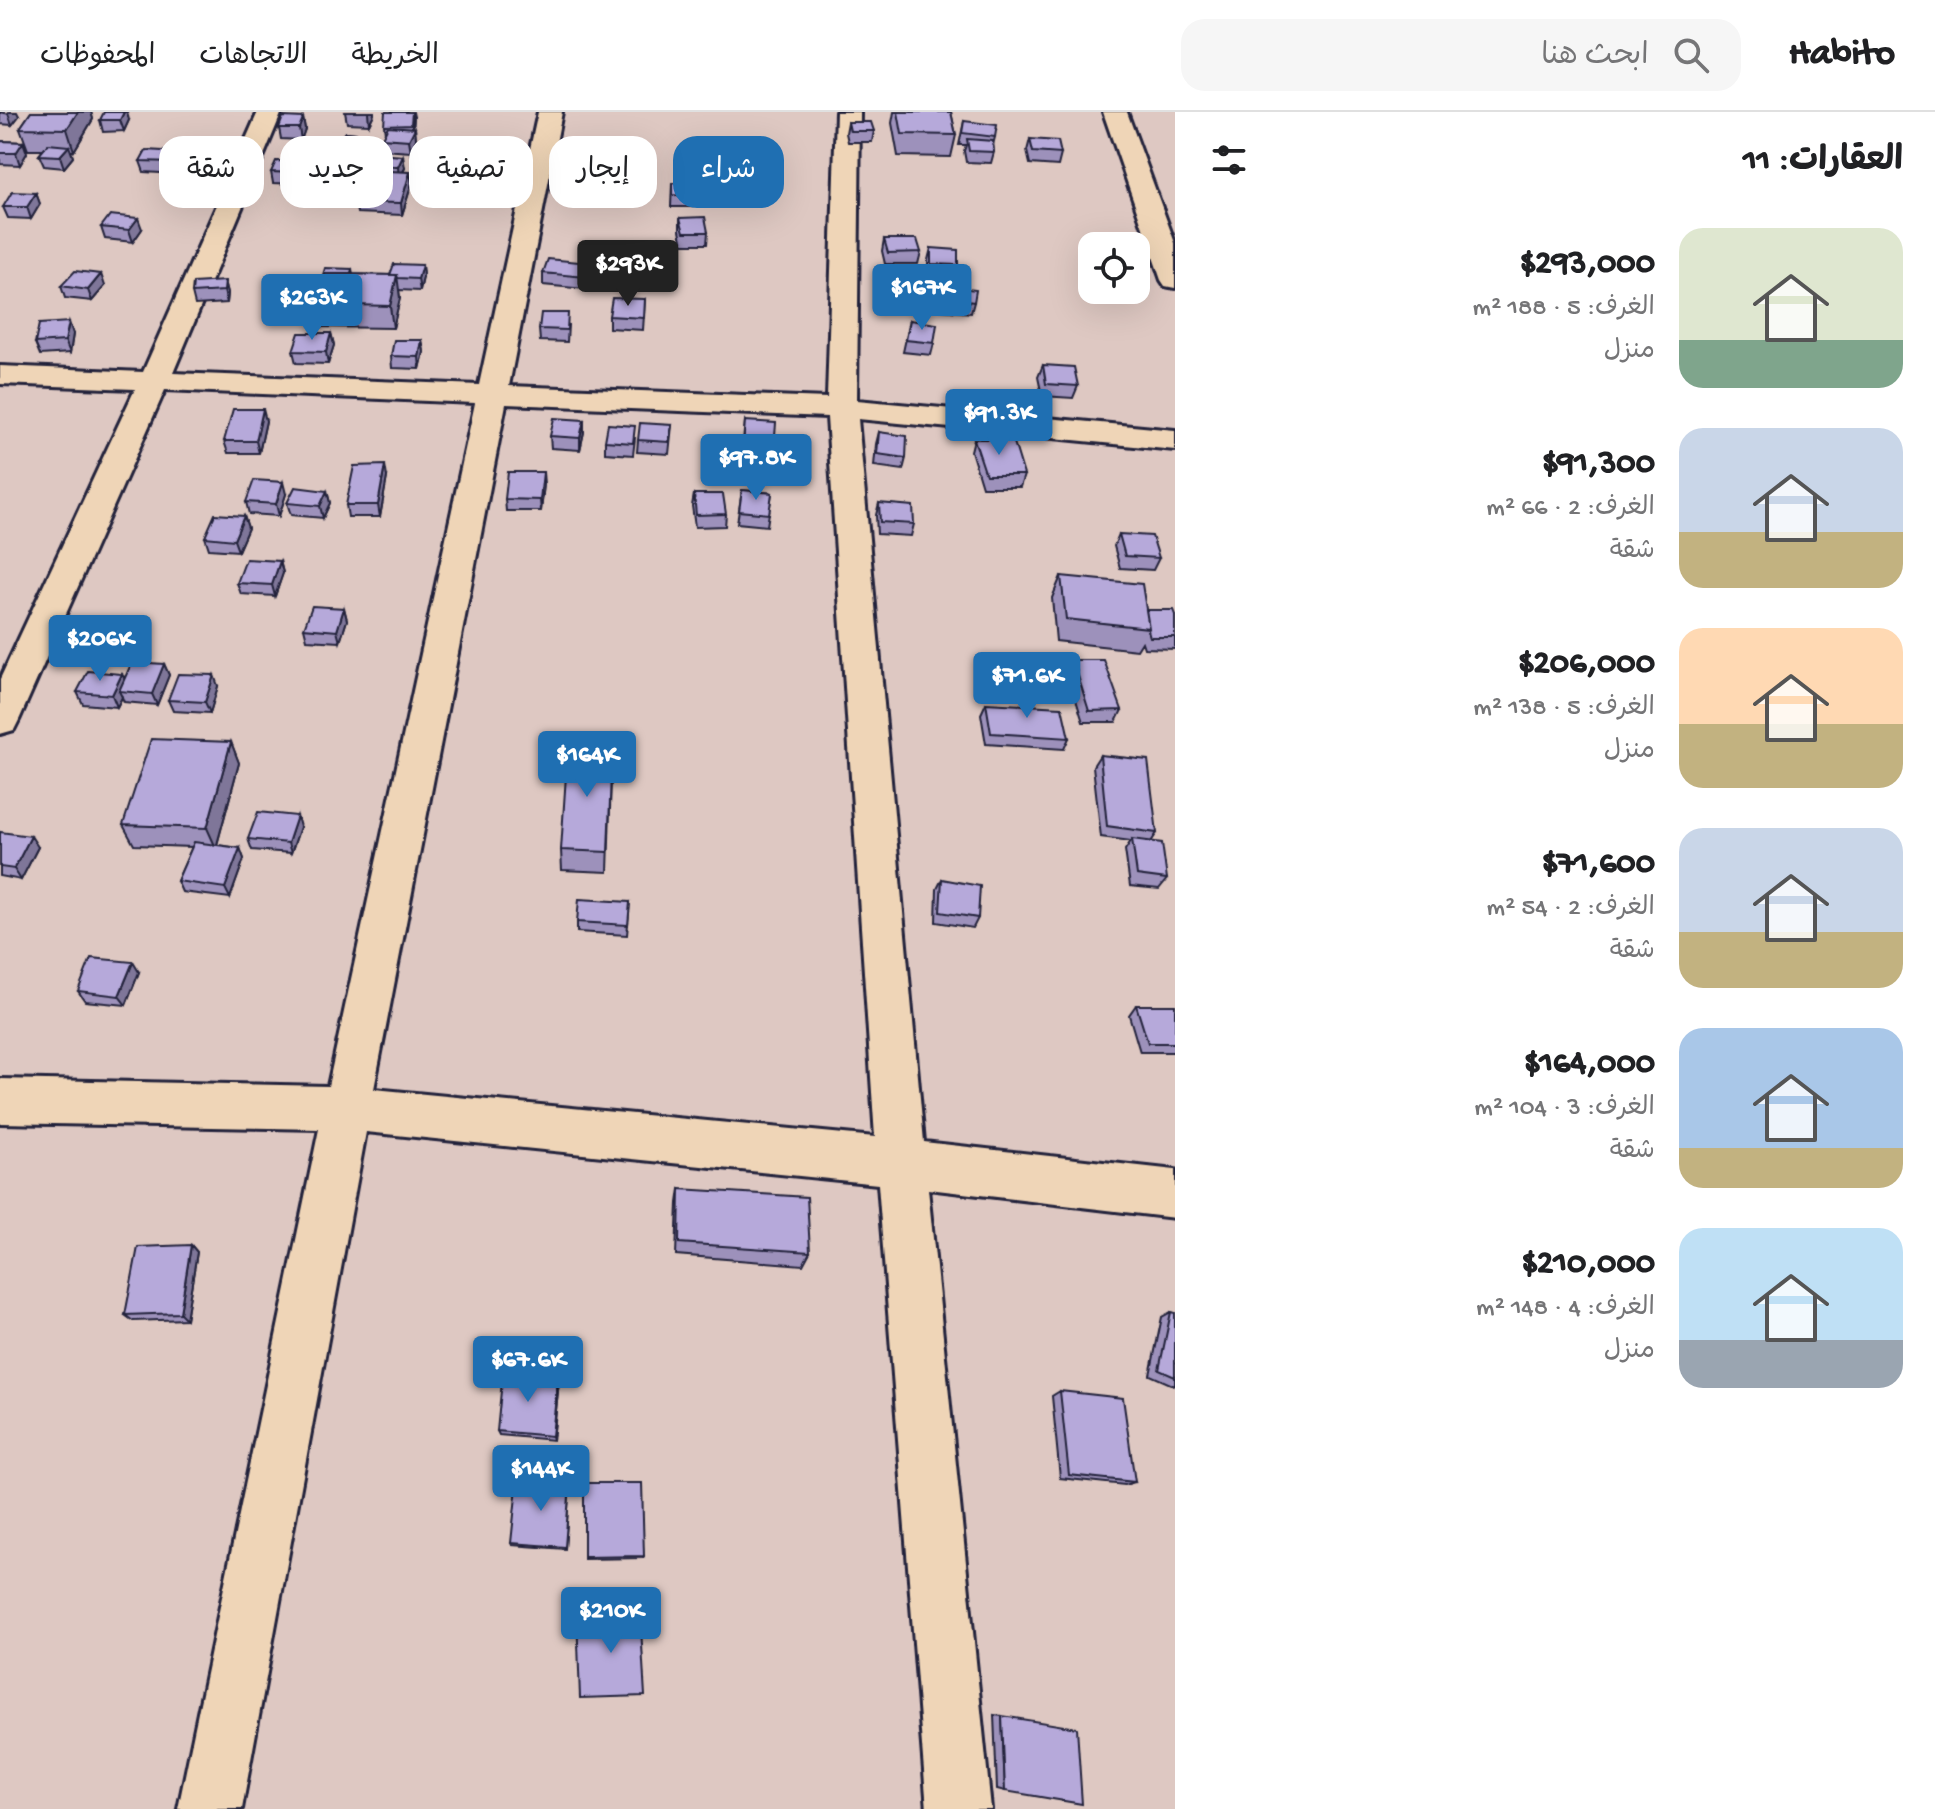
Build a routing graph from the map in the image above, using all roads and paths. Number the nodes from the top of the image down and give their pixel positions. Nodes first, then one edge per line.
1 (270, 112) edge
2 (550, 112) edge
3 (848, 112) edge
4 (1115, 112) edge
5 (1175, 280) edge
6 (0, 375) edge
7 (154, 381) junction
8 (493, 394) junction
9 (842, 408) junction
10 (1175, 440) edge
11 (0, 720) edge
12 (0, 1101) edge
13 (347, 1108) junction
14 (901, 1163) junction
15 (1175, 1194) edge
16 (210, 1809) edge
17 (959, 1809) edge

1 - 7 street
2 - 8 street
3 - 9 street
4 - 5 street
6 - 7 street
7 - 8 street
7 - 11 street
8 - 9 street
8 - 13 street
9 - 10 street
9 - 14 street
12 - 13 street
13 - 14 street
13 - 16 street
14 - 15 street
14 - 17 street

